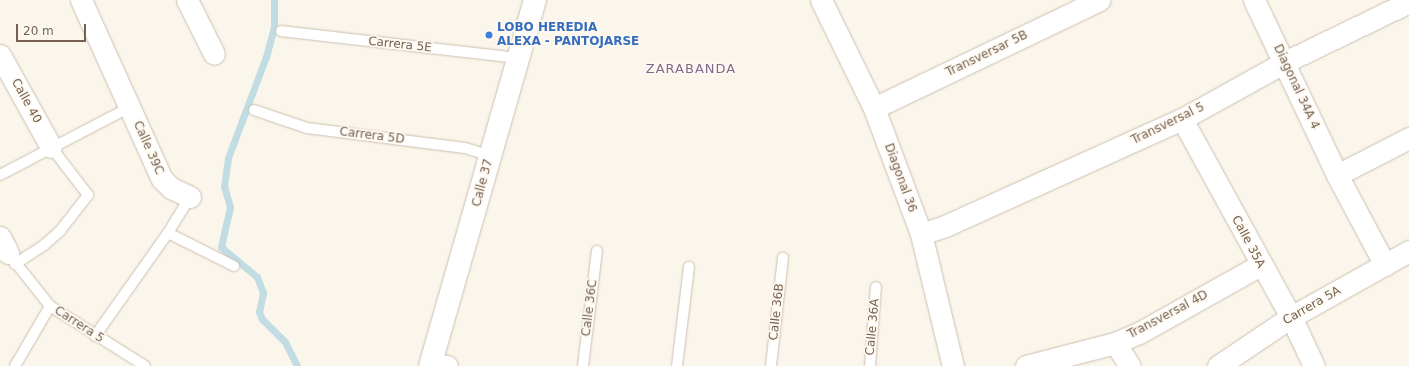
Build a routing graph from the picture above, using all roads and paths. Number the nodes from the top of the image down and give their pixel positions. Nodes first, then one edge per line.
1 (80, 0) edge
2 (188, 0) edge
3 (535, 0) edge
4 (822, 0) edge
5 (1099, 0) edge
6 (1254, 0) edge
7 (1409, 2) edge
8 (281, 31) dead end
9 (214, 54) dead end
10 (0, 55) edge
11 (519, 58) junction
12 (1285, 62) junction
13 (130, 106) junction
14 (874, 108) junction
15 (254, 110) dead end
16 (1182, 119) junction
17 (1409, 138) edge
18 (51, 147) junction
19 (490, 156) junction
20 (0, 174) edge
21 (1337, 175) junction
22 (190, 197) joint
23 (168, 233) junction
24 (921, 234) junction
25 (597, 251) dead end
26 (1409, 251) edge
27 (6, 253) edge
28 (783, 258) dead end
29 (1260, 265) junction
30 (1385, 265) junction
31 (234, 266) dead end
32 (688, 267) dead end
33 (876, 287) dead end
34 (50, 306) junction
35 (1291, 317) junction
36 (95, 336) junction
37 (1115, 343) junction
38 (436, 365) edge
39 (15, 366) edge
40 (146, 366) edge
41 (584, 366) edge
42 (677, 366) edge
43 (771, 366) edge
44 (870, 366) edge
45 (953, 366) edge
46 (1026, 366) edge
47 (1130, 366) edge
48 (1218, 366) edge
49 (1314, 366) edge

1 - 13 street, Calle 39C
2 - 9 street
3 - 11 main road, Calle 37
4 - 14 street, Diagonal 36
5 - 14 street, Transversar 5B
6 - 12 street, Diagonal 34A 4
7 - 12 street, Transversal 5
8 - 11 lane, Carrera 5E
10 - 18 street, Calle 40
11 - 19 main road, Calle 37
12 - 16 street, Transversal 5
12 - 21 street, Diagonal 34A 4
13 - 18 lane
13 - 22 street, Calle 39C
14 - 24 street, Diagonal 36
15 - 19 lane, Carrera 5D
16 - 24 street, Transversal 5
16 - 29 street, Calle 35A
17 - 21 street
18 - 20 lane
18 - 27 lane
19 - 38 main road, Calle 37
21 - 30 street, Diagonal 34A 4
22 - 23 lane, Calle 39C
23 - 31 lane
23 - 36 lane, Calle 39C
24 - 45 street, Diagonal 36
25 - 41 lane, Calle 36C
26 - 30 street, Carrera 5A
27 - 34 lane, Carrera 5
28 - 43 lane, Calle 36B
29 - 35 street, Calle 35A
29 - 37 street, Transversal 4D
30 - 35 street, Carrera 5A
32 - 42 lane
33 - 44 lane, Calle 36A
34 - 36 lane, Carrera 5
34 - 39 lane
35 - 48 street, Carrera 5A
35 - 49 street, Calle 35A
36 - 40 lane, Carrera 5
37 - 46 street, Transversal 4D
37 - 47 street

